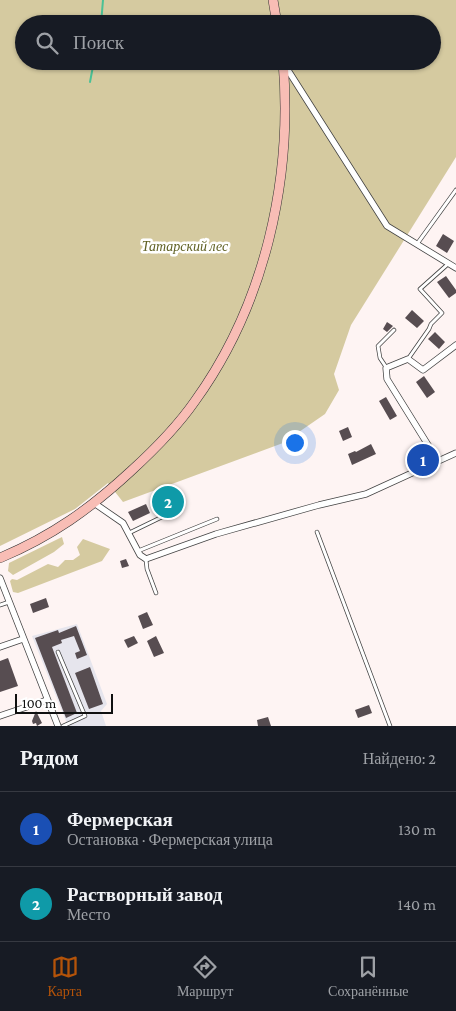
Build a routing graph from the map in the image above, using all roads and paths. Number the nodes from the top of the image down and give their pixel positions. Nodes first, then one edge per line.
1 (273, 0) edge
2 (276, 15) edge
3 (283, 70) edge
4 (288, 70) edge
5 (456, 190) edge
6 (417, 244) junction
7 (450, 263) junction
8 (456, 268) edge
9 (394, 330) dead end
10 (456, 345) edge
11 (408, 359) junction
12 (386, 368) junction
13 (456, 453) edge
14 (438, 461) junction
15 (94, 503) junction
16 (164, 516) dead end
17 (217, 519) dead end
18 (317, 532) dead end
19 (129, 533) junction
20 (137, 551) junction
21 (0, 558) edge
22 (146, 559) junction
23 (0, 578) edge
24 (156, 593) dead end
25 (9, 601) junction
26 (0, 605) edge
27 (23, 639) junction
28 (0, 647) edge
29 (58, 652) dead end
30 (47, 700) junction
31 (0, 716) edge
32 (58, 726) edge
33 (63, 726) edge
34 (390, 726) edge

1 - 2 main road
3 - 15 main road
4 - 6 street
5 - 6 lane
6 - 7 street
7 - 8 street
7 - 11 lane
9 - 12 lane
10 - 11 street
11 - 12 street
12 - 14 street
13 - 14 street
14 - 22 street
15 - 19 street
15 - 21 main road
16 - 19 lane
17 - 20 lane
18 - 34 lane
19 - 20 street
20 - 22 street
22 - 24 lane
23 - 25 street
25 - 26 lane
25 - 27 street
27 - 28 street
27 - 30 street
29 - 33 lane
30 - 31 street
30 - 32 street

